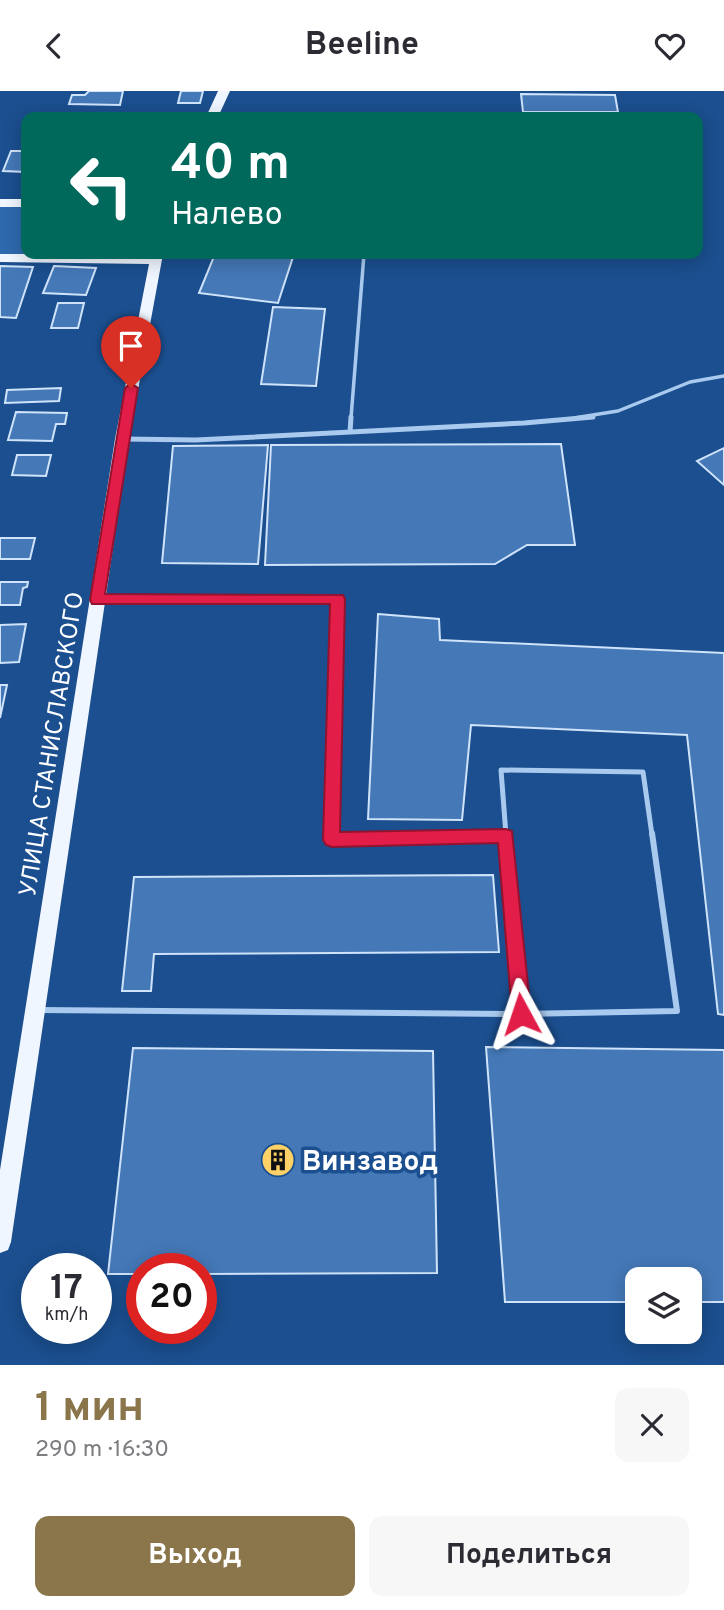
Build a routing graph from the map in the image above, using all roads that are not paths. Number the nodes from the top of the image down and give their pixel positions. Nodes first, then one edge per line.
1 (224, 91) edge
2 (214, 112) edge
3 (0, 203) edge
4 (21, 203) edge
5 (0, 258) edge
6 (21, 258) edge
7 (156, 259) edge
8 (364, 259) edge
9 (724, 376) edge
10 (350, 432) junction
11 (122, 439) junction
12 (97, 600) junction
13 (506, 836) junction
14 (35, 1010) junction
15 (521, 1014) junction
16 (0, 1242) edge

1 - 2 main road
3 - 4 main road
5 - 6 main road
7 - 11 main road, УЛИЦА СТАНИСЛАВСКОГО
8 - 10 lane
9 - 10 lane
10 - 11 lane
11 - 12 main road, УЛИЦА СТАНИСЛАВСКОГО
12 - 13 lane
12 - 14 main road, УЛИЦА СТАНИСЛАВСКОГО
13 - 15 lane
13 - 15 lane
14 - 15 lane
14 - 16 main road, УЛИЦА СТАНИСЛАВСКОГО

